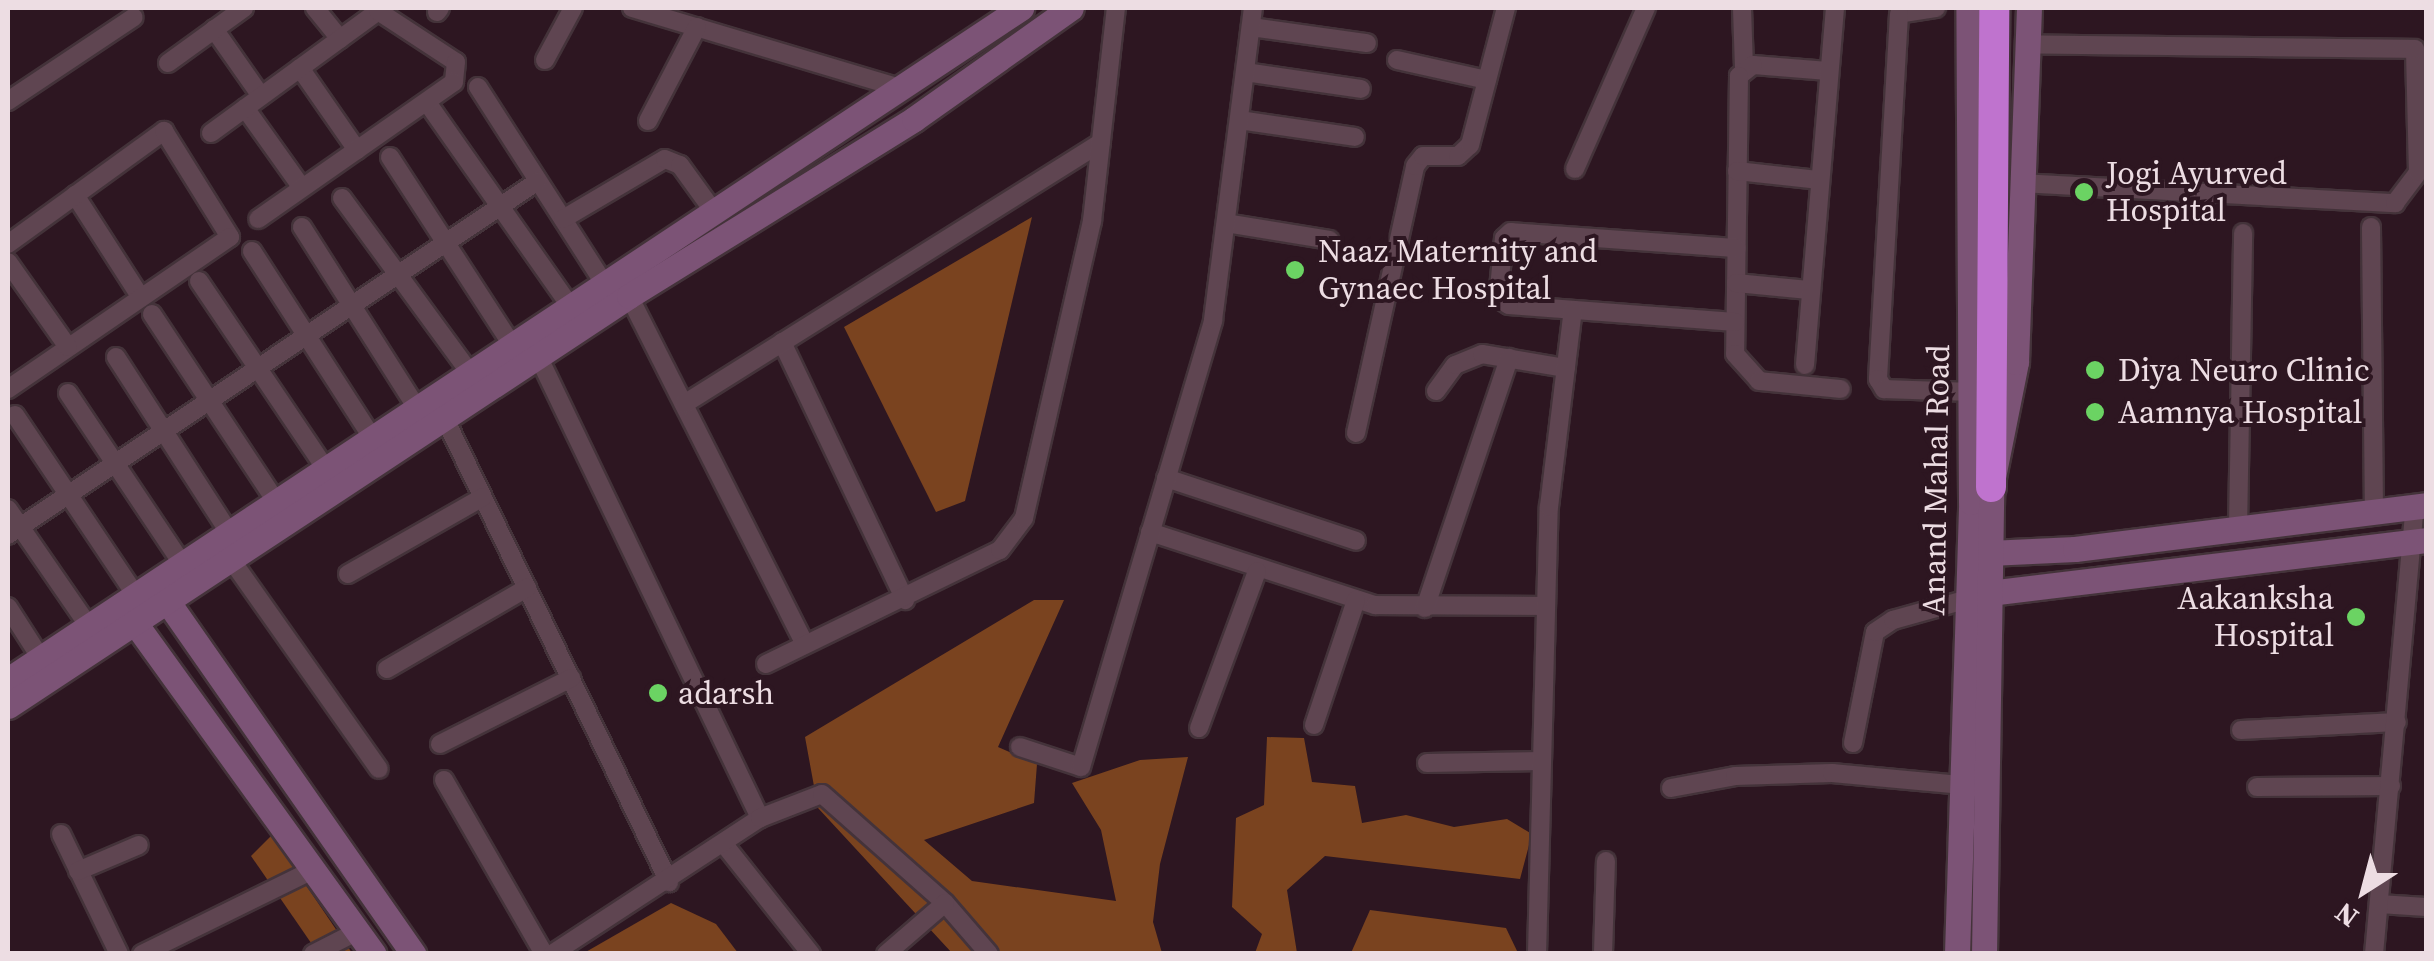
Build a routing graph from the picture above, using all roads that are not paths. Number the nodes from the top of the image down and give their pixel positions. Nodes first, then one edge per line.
1 (244, 8) edge
2 (315, 8) edge
3 (573, 8) edge
4 (632, 8) edge
5 (1021, 8) edge
6 (1071, 8) edge
7 (1116, 8) edge
8 (1506, 8) edge
9 (1646, 8) edge
10 (1742, 8) edge
11 (1835, 8) edge
12 (1936, 8) edge
13 (1968, 8) edge
14 (1994, 8) edge
15 (2029, 8) edge
16 (134, 16) dead end
17 (1252, 17) edge
18 (697, 27) junction
19 (214, 29) junction
20 (340, 39) junction
21 (1367, 43) dead end
22 (2027, 44) junction
23 (545, 60) dead end
24 (1397, 60) dead end
25 (168, 63) dead end
26 (1744, 67) junction
27 (300, 68) junction
28 (1828, 71) junction
29 (1245, 72) junction
30 (1487, 80) junction
31 (478, 87) dead end
32 (901, 88) junction
33 (1360, 89) dead end
34 (8, 101) edge
35 (253, 102) junction
36 (430, 108) dead end
37 (1239, 120) junction
38 (648, 121) dead end
39 (211, 134) dead end
40 (1355, 137) dead end
41 (1100, 142) junction
42 (357, 150) junction
43 (390, 157) dead end
44 (1576, 170) dead end
45 (1737, 171) junction
46 (1818, 180) junction
47 (538, 181) junction
48 (2020, 183) junction
49 (302, 188) junction
50 (75, 194) junction
51 (342, 198) dead end
52 (500, 206) junction
53 (714, 212) junction
54 (258, 220) dead end
55 (563, 220) junction
56 (1226, 224) junction
57 (2371, 226) dead end
58 (302, 227) dead end
59 (2243, 233) dead end
60 (1330, 240) dead end
61 (446, 242) junction
62 (8, 244) edge
63 (1736, 248) junction
64 (252, 251) dead end
65 (8, 262) edge
66 (398, 274) junction
67 (199, 281) dead end
68 (1736, 283) junction
69 (617, 290) junction
70 (1809, 290) junction
71 (141, 298) junction
72 (352, 305) junction
73 (571, 307) junction
74 (1573, 310) junction
75 (152, 314) dead end
76 (1736, 322) junction
77 (306, 336) junction
78 (782, 342) junction
79 (512, 345) junction
80 (68, 347) junction
81 (116, 356) dead end
82 (538, 356) junction
83 (1510, 358) junction
84 (1805, 365) dead end
85 (259, 367) junction
86 (1566, 368) junction
87 (470, 373) junction
88 (8, 388) edge
89 (1842, 389) dead end
90 (1436, 390) dead end
91 (68, 393) dead end
92 (1982, 394) junction
93 (211, 399) junction
94 (684, 404) junction
95 (417, 408) junction
96 (15, 415) dead end
97 (444, 417) junction
98 (164, 430) junction
99 (1356, 433) dead end
100 (372, 437) junction
101 (114, 464) junction
102 (325, 468) junction
103 (1166, 478) junction
104 (1991, 487) junction
105 (67, 495) junction
106 (482, 498) junction
107 (275, 500) junction
108 (2421, 506) edge
109 (8, 509) edge
110 (2374, 511) junction
111 (2238, 528) junction
112 (14, 531) edge
113 (228, 531) junction
114 (1150, 532) junction
115 (1356, 541) dead end
116 (2420, 541) edge
117 (1989, 553) junction
118 (230, 558) junction
119 (181, 562) junction
120 (1257, 571) junction
121 (348, 574) dead end
122 (527, 588) junction
123 (1982, 590) junction
124 (141, 598) junction
125 (906, 600) junction
126 (1356, 600) junction
127 (1545, 606) junction
128 (8, 607) edge
129 (1425, 608) junction
130 (88, 624) junction
131 (804, 642) junction
132 (40, 657) junction
133 (766, 664) dead end
134 (387, 670) dead end
135 (571, 678) junction
136 (8, 680) edge
137 (8, 706) edge
138 (2397, 722) junction
139 (1314, 724) dead end
140 (1198, 728) dead end
141 (2241, 730) dead end
142 (1853, 743) dead end
143 (440, 744) dead end
144 (1020, 747) dead end
145 (1542, 761) junction
146 (1427, 763) dead end
147 (379, 769) dead end
148 (444, 780) dead end
149 (1962, 785) junction
150 (2390, 786) junction
151 (2257, 787) dead end
152 (1672, 788) dead end
153 (760, 818) junction
154 (60, 834) dead end
155 (723, 843) junction
156 (140, 845) dead end
157 (1606, 861) dead end
158 (314, 870) junction
159 (78, 871) junction
160 (669, 882) junction
161 (945, 903) junction
162 (2378, 904) junction
163 (2426, 907) edge
164 (358, 931) junction
165 (119, 954) edge
166 (142, 954) edge
167 (313, 954) edge
168 (374, 954) edge
169 (412, 954) edge
170 (548, 954) edge
171 (811, 954) edge
172 (886, 954) edge
173 (990, 954) edge
174 (1538, 954) edge
175 (1602, 954) edge
176 (1957, 954) edge
177 (1984, 954) edge
178 (2374, 954) edge

1 - 19 street
2 - 20 street
3 - 23 street
4 - 18 street
5 - 32 street
6 - 69 street
7 - 41 street
8 - 30 street
9 - 44 street
10 - 26 street
11 - 28 street
12 - 92 street
13 - 92 street, Anand Mahal Road
14 - 92 highway
15 - 22 street, Anand Mahal Road
16 - 34 street
17 - 21 street
17 - 29 street
18 - 32 street
18 - 38 street
19 - 25 street
19 - 35 street
20 - 27 street
20 - 42 street
22 - 48 street, Anand Mahal Road
22 - 48 street
24 - 30 street
26 - 28 street
26 - 45 street
27 - 35 street
27 - 42 street
28 - 46 street
29 - 33 street
29 - 37 street
30 - 99 street
31 - 47 street
32 - 53 street
35 - 39 street
35 - 49 street
36 - 52 street
37 - 40 street
37 - 56 street
41 - 78 street
41 - 125 street
42 - 49 street
43 - 61 street
45 - 46 street
45 - 63 street
46 - 70 street
47 - 52 street
47 - 55 street
48 - 104 street, Anand Mahal Road
49 - 54 street
50 - 62 street
50 - 71 street
50 - 71 street
51 - 66 street
52 - 61 street
52 - 73 street
53 - 55 street
53 - 69 street
55 - 69 street
56 - 60 street
56 - 103 street
57 - 110 street
58 - 72 street
59 - 111 street
61 - 66 street
61 - 79 street
63 - 68 street
63 - 74 street
64 - 77 street
65 - 80 street
66 - 72 street
66 - 87 street
67 - 85 street
68 - 70 street
68 - 76 street
69 - 73 street
69 - 82 street
69 - 94 street
70 - 84 street
71 - 80 street
72 - 77 street
72 - 95 street
73 - 79 street
74 - 76 street
74 - 86 street
75 - 93 street
76 - 89 street
77 - 85 street
77 - 100 street
78 - 94 street
78 - 125 street
79 - 87 street
80 - 88 street
81 - 98 street
82 - 97 street
82 - 153 street
83 - 86 street
83 - 90 street
83 - 129 street
85 - 93 street
85 - 102 street
86 - 127 street
87 - 95 street
91 - 101 street
92 - 104 highway
92 - 123 street, Anand Mahal Road
93 - 98 street
93 - 107 street
94 - 131 street
95 - 100 street
96 - 105 street
97 - 106 street
97 - 118 street
98 - 101 street
98 - 113 street
100 - 102 street
101 - 105 street
101 - 119 street
102 - 107 street
103 - 114 street
103 - 115 street
104 - 117 street, Anand Mahal Road
105 - 112 street
105 - 124 street
106 - 121 street
106 - 122 street
107 - 113 street
108 - 110 street
108 - 116 street
109 - 112 street
110 - 111 street
111 - 117 street
112 - 130 street
113 - 119 street
114 - 120 street
114 - 144 street
116 - 123 street
116 - 138 street
117 - 123 street, Anand Mahal Road
118 - 124 street
118 - 147 street
119 - 124 street
120 - 126 street
120 - 140 street
122 - 134 street
122 - 135 street
123 - 142 street
123 - 149 street, Anand Mahal Road
123 - 177 street, Anand Mahal Road
124 - 130 street
124 - 137 street
124 - 158 street
124 - 169 street
125 - 131 street
126 - 129 street
126 - 139 street
127 - 129 street
127 - 145 street
128 - 132 street
130 - 132 street
131 - 133 street
132 - 136 street
135 - 143 street
135 - 160 street
138 - 141 street
138 - 150 street
145 - 146 street
145 - 174 street
148 - 170 street
149 - 152 street
149 - 176 street, Anand Mahal Road
150 - 151 street
150 - 162 street
153 - 155 street
153 - 161 street
154 - 159 street
155 - 160 street
155 - 171 street
156 - 159 street
157 - 175 street
158 - 164 street
158 - 166 street
159 - 165 street
160 - 170 street
161 - 172 street
161 - 173 street
162 - 163 street
162 - 178 street
164 - 167 street
164 - 168 street

